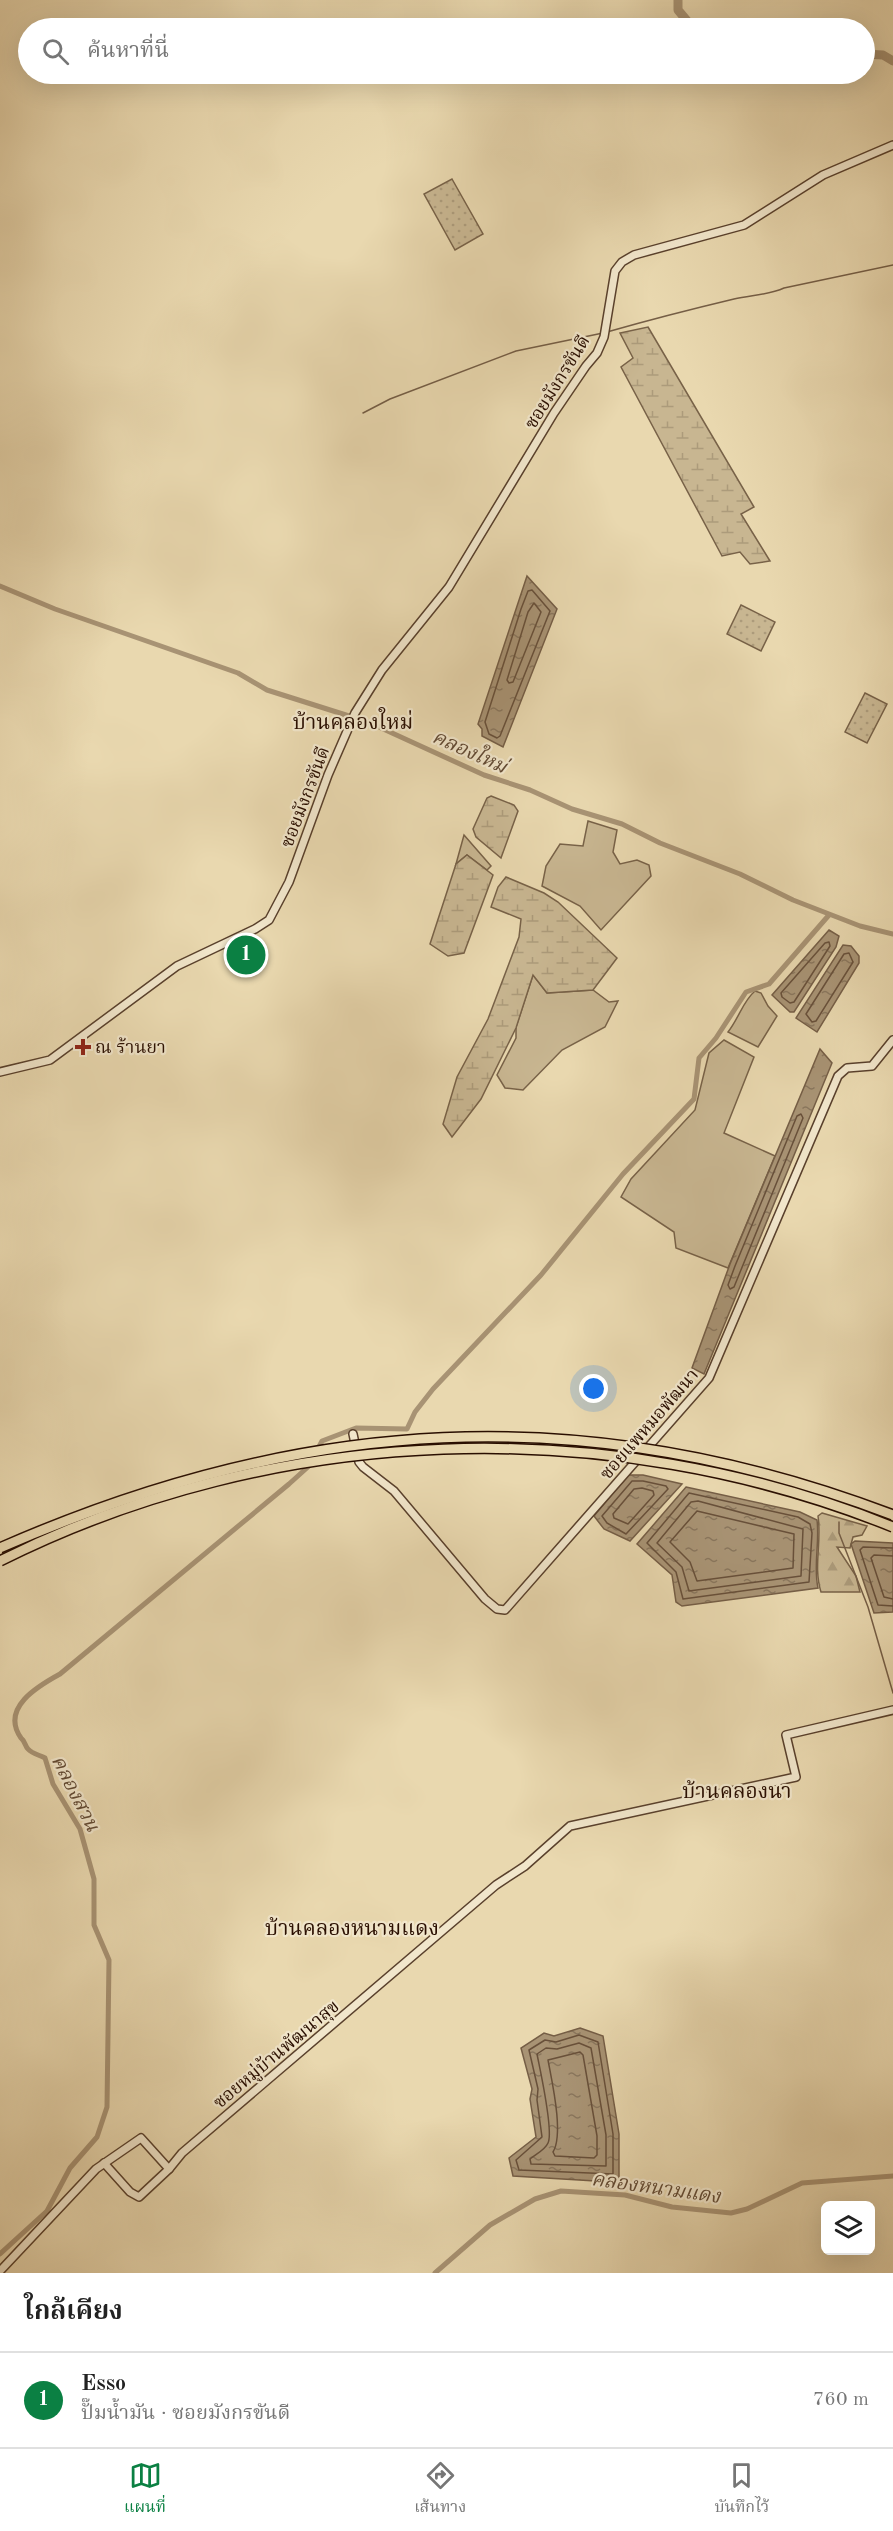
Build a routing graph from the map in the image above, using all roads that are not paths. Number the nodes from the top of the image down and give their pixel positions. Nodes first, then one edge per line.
1 (893, 145) edge
2 (893, 1040) edge
3 (0, 1072) edge
4 (352, 1434) dead end
5 (893, 1515) edge
6 (893, 1527) edge
7 (0, 1548) edge
8 (0, 1561) edge
9 (893, 1710) edge
10 (104, 2163) junction
11 (170, 2169) junction
12 (0, 2271) edge

1 - 3 street, ซอยมังกรขันดี
2 - 4 street, ซอยแพหมอพัฒนา
5 - 7 highway, bridge
6 - 8 highway, bridge
9 - 11 street, ซอยหมู่บ้านพัฒนาสุข
10 - 11 street
10 - 11 street, ซอยหมู่บ้านพัฒนาสุข
10 - 12 street

